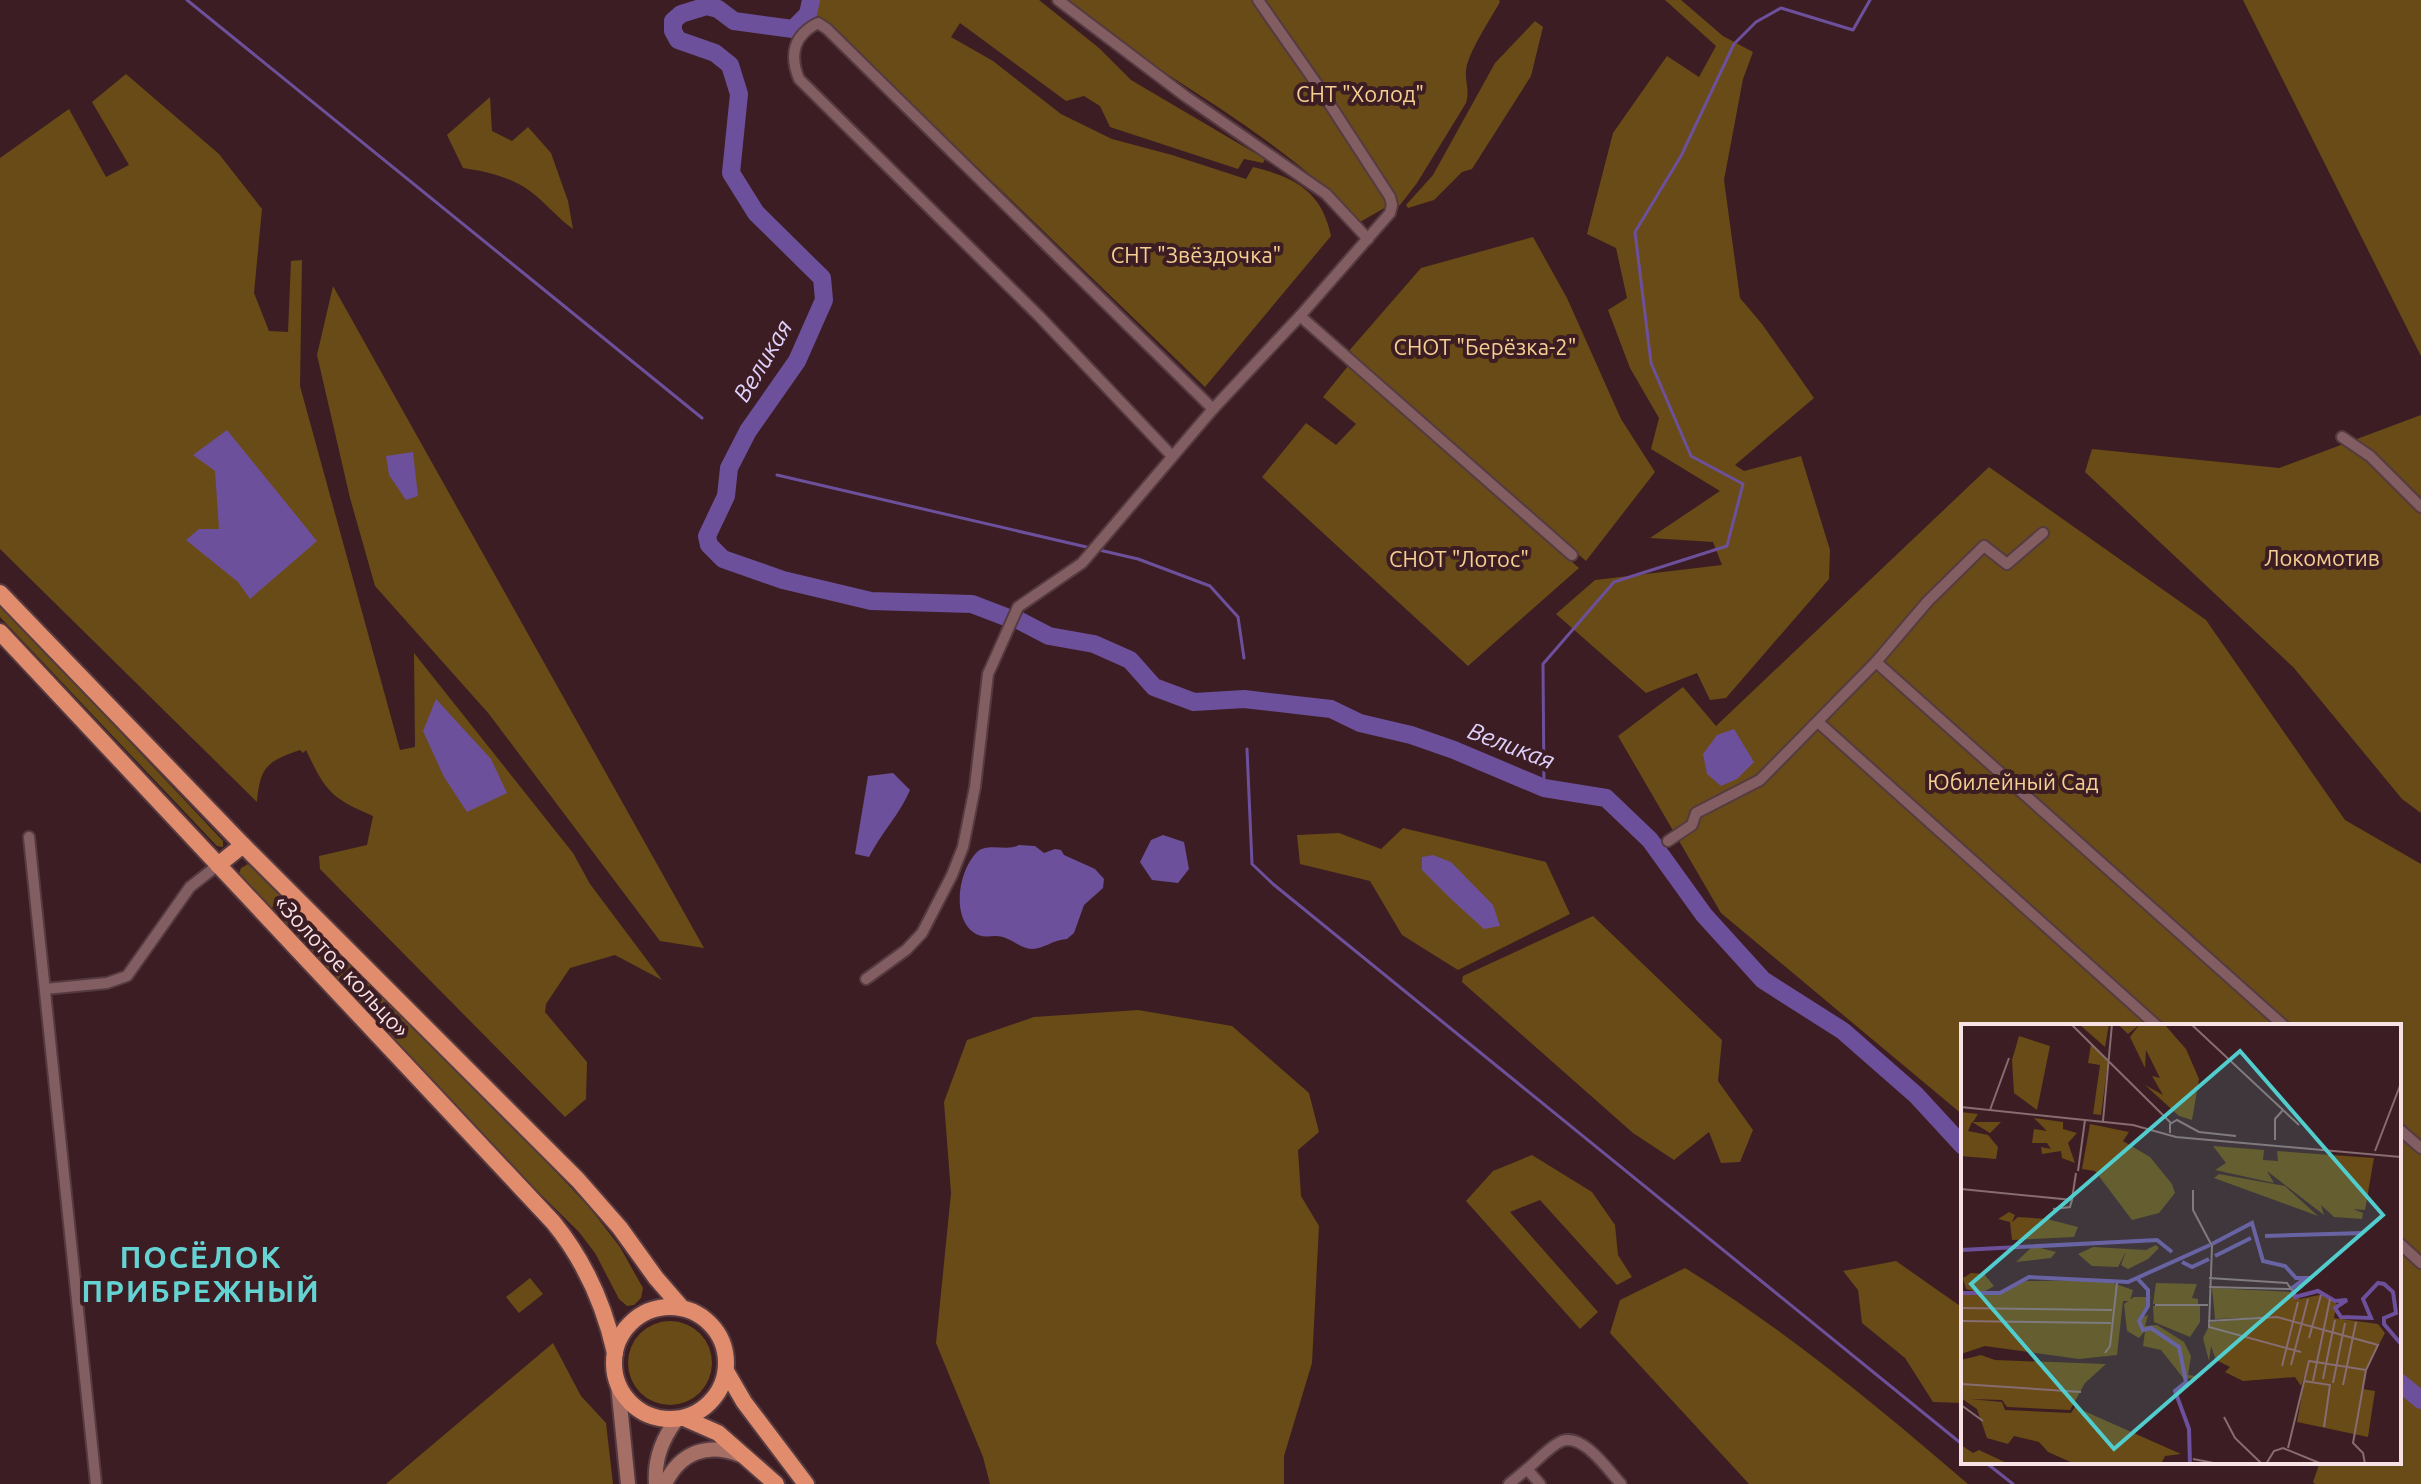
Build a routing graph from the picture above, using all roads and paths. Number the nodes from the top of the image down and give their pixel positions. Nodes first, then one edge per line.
1 (1058, 0) edge
2 (1258, 0) edge
3 (1368, 239) junction
4 (1300, 316) junction
5 (1213, 409) junction
6 (2342, 437) dead end
7 (1172, 456) junction
8 (2421, 507) edge
9 (2043, 533) dead end
10 (1572, 555) dead end
11 (0, 593) edge
12 (0, 632) edge
13 (1876, 662) junction
14 (1818, 722) junction
15 (29, 837) dead end
16 (1668, 841) dead end
17 (243, 845) junction
18 (218, 865) junction
19 (866, 979) dead end
20 (45, 989) junction
21 (2155, 1024) edge
22 (2282, 1024) edge
23 (2401, 1131) edge
24 (2421, 1148) edge
25 (2401, 1245) edge
26 (2421, 1263) edge
27 (682, 1308) junction
28 (615, 1353) junction
29 (726, 1371) junction
30 (618, 1385) junction
31 (681, 1419) junction
32 (746, 1457) junction
33 (1527, 1469) junction
34 (96, 1484) edge
35 (628, 1484) edge
36 (656, 1484) edge
37 (665, 1484) edge
38 (776, 1484) edge
39 (806, 1484) edge
40 (1509, 1484) edge
41 (1540, 1484) edge
42 (1621, 1484) edge

1 - 3 street
2 - 3 street
3 - 4 street
4 - 5 street
4 - 10 street
5 - 7 street
5 - 7 street
6 - 8 street
7 - 19 street
9 - 13 street
11 - 17 highway, «Золотое кольцо»
12 - 18 highway, «Золотое кольцо»
13 - 14 street
13 - 22 street
14 - 16 street
14 - 21 street
15 - 20 street
17 - 18 highway
17 - 27 highway, «Золотое кольцо»
18 - 20 street
18 - 28 highway, «Золотое кольцо»
20 - 34 street
23 - 24 street
25 - 26 street
27 - 28 highway
27 - 29 highway
28 - 30 highway, «Золотое кольцо»
29 - 31 highway
29 - 39 highway
30 - 31 highway
30 - 35 main road
31 - 32 highway
31 - 36 main road
32 - 37 main road
32 - 38 highway
33 - 40 street
33 - 41 street
33 - 42 street

